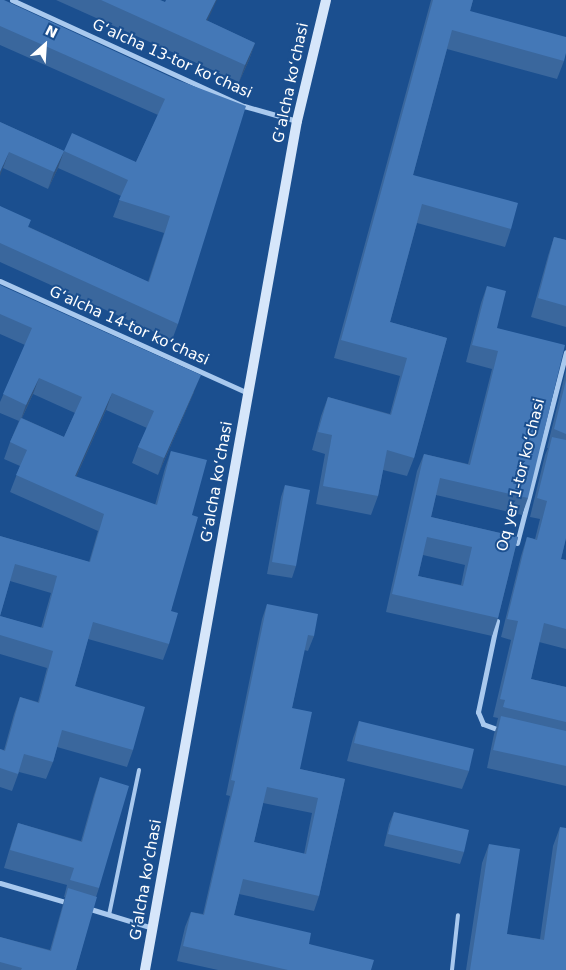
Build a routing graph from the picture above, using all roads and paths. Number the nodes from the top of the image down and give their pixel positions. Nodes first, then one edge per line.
1 (12, 0) edge
2 (326, 0) edge
3 (297, 121) junction
4 (0, 281) edge
5 (566, 352) edge
6 (248, 393) junction
7 (540, 450) junction
8 (549, 452) edge
9 (514, 556) edge
10 (499, 614) edge
11 (510, 733) edge
12 (139, 770) dead end
13 (0, 884) edge
14 (73, 904) edge
15 (82, 907) edge
16 (109, 915) junction
17 (458, 915) dead end
18 (153, 928) junction
19 (145, 970) edge
20 (452, 970) edge

1 - 3 street, Gʻalcha 13-tor koʻchasi
2 - 3 street, Gʻalcha koʻchasi
3 - 6 street, Gʻalcha koʻchasi
4 - 6 street, Gʻalcha 14-tor koʻchasi
5 - 7 street, Oq yer 1-tor koʻchasi
6 - 18 street, Gʻalcha koʻchasi
7 - 8 lane
7 - 9 street, Oq yer 1-tor koʻchasi
10 - 11 street
12 - 16 lane
13 - 14 street
15 - 16 street
16 - 18 street
17 - 20 lane
18 - 19 street, Gʻalcha koʻchasi

